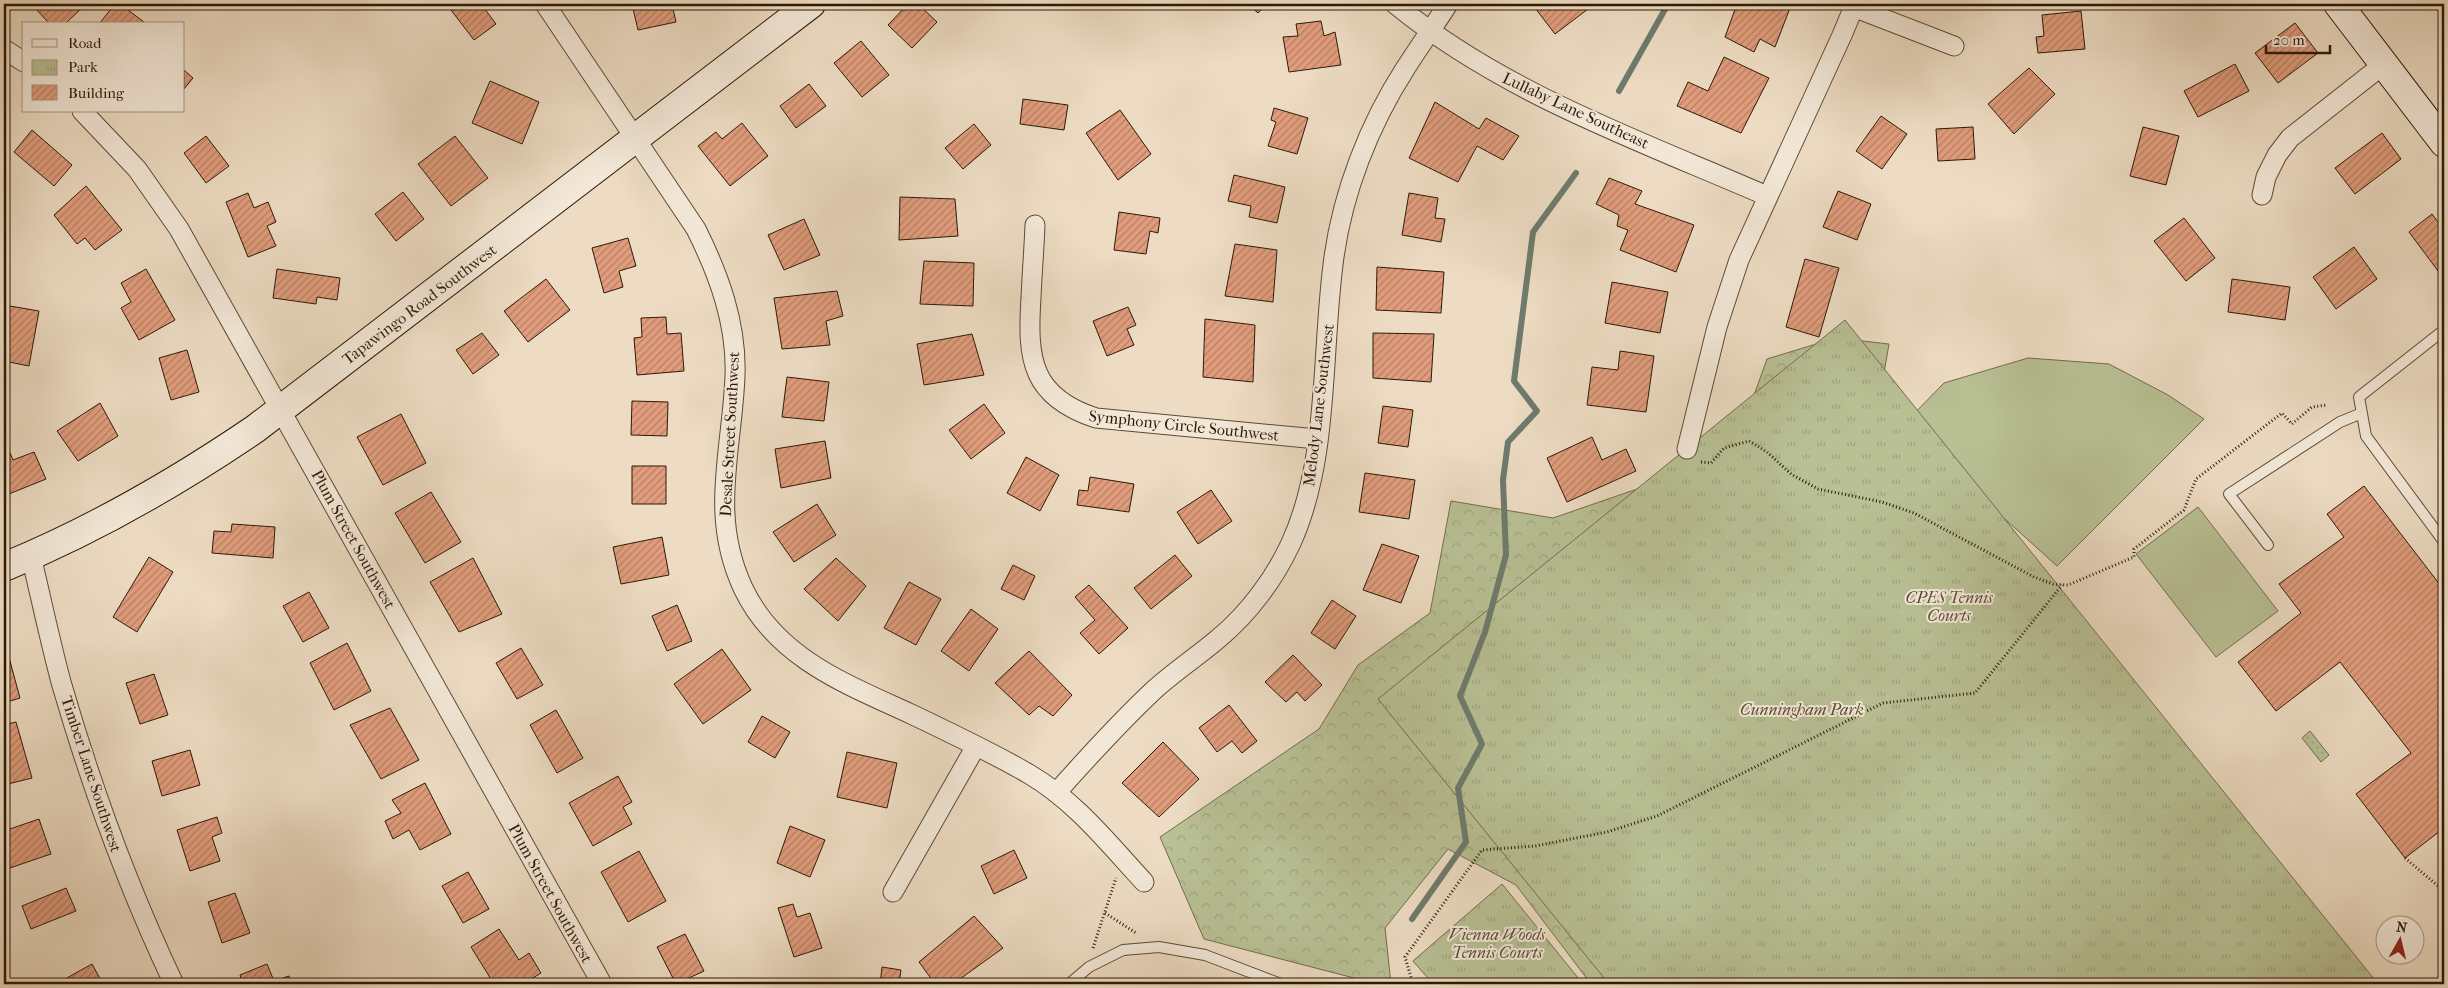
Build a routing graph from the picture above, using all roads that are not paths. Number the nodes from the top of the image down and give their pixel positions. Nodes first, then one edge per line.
1 (545, 4) edge
2 (811, 4) edge
3 (1396, 4) edge
4 (1448, 4) edge
5 (2338, 4) edge
6 (1854, 5) edge
7 (1431, 31) junction
8 (1954, 46) dead end
9 (4, 49) edge
10 (22, 61) edge
11 (2384, 64) junction
12 (83, 112) edge
13 (635, 139) junction
14 (2444, 143) edge
15 (2262, 195) dead end
16 (1767, 196) junction
17 (1035, 225) dead end
18 (2444, 330) edge
19 (281, 409) junction
20 (2362, 413) junction
21 (1317, 438) junction
22 (1687, 449) road end
23 (2444, 542) edge
24 (2268, 545) dead end
25 (31, 556) junction
26 (4, 567) edge
27 (976, 746) junction
28 (1056, 793) junction
29 (1144, 882) dead end
30 (893, 892) dead end
31 (174, 984) edge
32 (602, 984) edge
33 (1068, 984) edge
34 (1281, 984) edge

1 - 13 street, Desale Street Southwest
2 - 13 street, Tapawingo Road Southwest
3 - 7 street, Lullaby Lane Southeast
4 - 7 street, Melody Lane Southwest
5 - 11 street
6 - 8 street
6 - 16 street
7 - 16 street, Lullaby Lane Southeast
7 - 21 street, Melody Lane Southwest
9 - 10 street
11 - 14 street
11 - 15 street
12 - 19 street, Plum Street Southwest
13 - 19 street, Tapawingo Road Southwest
13 - 27 street, Desale Street Southwest
16 - 22 street
17 - 21 street, Symphony Circle Southwest
18 - 20 lane
19 - 25 street, Tapawingo Road Southwest
19 - 32 street, Plum Street Southwest
20 - 23 lane
20 - 24 lane
21 - 28 street, Melody Lane Southwest
25 - 26 street, Tapawingo Road Southwest
25 - 31 street, Timber Lane Southwest
27 - 28 street, Desale Street Southwest
27 - 30 street
28 - 29 street, Desale Street Southwest
33 - 34 lane

